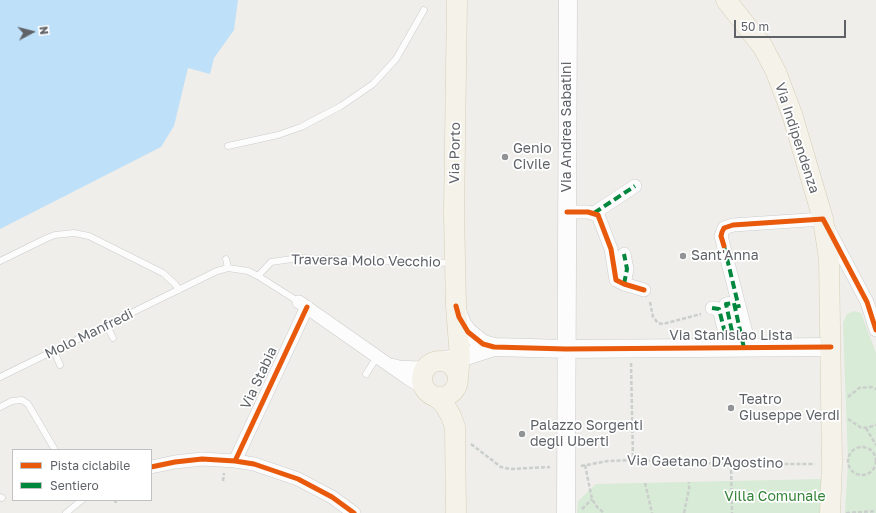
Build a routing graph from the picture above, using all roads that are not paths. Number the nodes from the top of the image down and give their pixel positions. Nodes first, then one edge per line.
1 (458, 0) edge
2 (568, 0) edge
3 (726, 0) edge
4 (424, 10) dead end
5 (228, 146) dead end
6 (635, 186) dead end
7 (567, 212) junction
8 (594, 213) junction
9 (823, 219) junction
10 (624, 254) dead end
11 (226, 259) dead end
12 (0, 261) edge
13 (455, 263) junction
14 (228, 268) junction
15 (258, 276) junction
16 (854, 278) junction
17 (624, 284) junction
18 (830, 289) junction
19 (179, 290) junction
20 (644, 290) road end
21 (303, 304) junction
22 (456, 306) junction
23 (709, 310) road end
24 (107, 326) junction
25 (876, 330) edge
26 (113, 338) dead end
27 (494, 347) junction
28 (831, 347) junction
29 (747, 348) junction
30 (566, 349) junction
31 (54, 351) junction
32 (381, 360) junction
33 (60, 365) dead end
34 (444, 365) junction
35 (366, 374) dead end
36 (0, 378) edge
37 (430, 392) junction
38 (0, 407) edge
39 (54, 449) edge
40 (235, 460) junction
41 (152, 467) edge
42 (81, 501) edge
43 (66, 513) edge
44 (354, 513) edge
45 (456, 513) edge
46 (566, 513) edge
47 (830, 513) edge

1 - 13 main road, Via Porto
2 - 7 main road, Via Andrea Sabatini
3 - 9 main road, Via Indipendenza
4 - 5 lane
6 - 8 street
7 - 8 street
7 - 30 main road, Via Andrea Sabatini
8 - 17 street
9 - 16 street
9 - 18 main road, Via Indipendenza
9 - 29 street
10 - 17 street
11 - 14 lane
12 - 19 lane
13 - 15 lane, Traversa Molo Vecchio
13 - 22 main road, Via Porto
14 - 15 lane, Molo Manfredi
14 - 19 lane, Molo Manfredi
15 - 21 lane, Molo Manfredi
16 - 18 street
16 - 25 street
17 - 20 street
18 - 28 main road, Via Indipendenza
19 - 24 lane, Molo Manfredi
21 - 32 street
21 - 40 street, Via Stabia
22 - 27 main road
22 - 34 main road, Via Porto
22 - 34 main road, Via Porto
23 - 29 street
24 - 26 lane
24 - 31 lane, Molo Manfredi
27 - 30 main road, Via Stanislao Lista
27 - 34 main road
28 - 29 main road, Via Stanislao Lista
28 - 47 main road, Via Indipendenza
29 - 30 main road, Via Stanislao Lista
30 - 46 main road, Via Andrea Sabatini
31 - 33 lane
31 - 36 lane, Molo Manfredi
32 - 34 street
32 - 35 lane
32 - 37 street
34 - 37 main road
34 - 37 main road
37 - 45 main road
38 - 39 lane
40 - 41 street
40 - 44 street
42 - 43 lane

